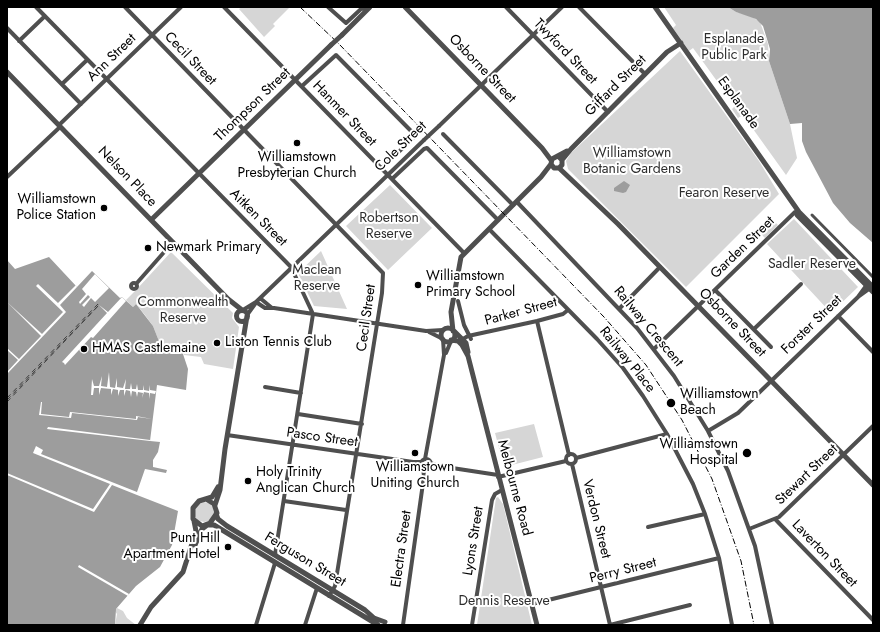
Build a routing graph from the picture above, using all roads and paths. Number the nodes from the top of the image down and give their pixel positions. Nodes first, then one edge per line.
1 (36, 7) edge
2 (125, 7) edge
3 (181, 7) edge
4 (224, 7) edge
5 (328, 7) edge
6 (405, 7) edge
7 (506, 7) edge
8 (562, 7) edge
9 (579, 7) edge
10 (655, 7) edge
11 (370, 8) edge
12 (44, 16) junction
13 (7, 28) edge
14 (151, 34) junction
15 (533, 34) junction
16 (19, 41) junction
17 (681, 43) junction
18 (87, 60) junction
19 (7, 72) edge
20 (645, 74) junction
21 (106, 79) junction
22 (296, 80) junction
23 (62, 84) junction
24 (481, 85) junction
25 (302, 86) junction
26 (81, 104) junction
27 (608, 112) junction
28 (60, 126) junction
29 (245, 130) junction
30 (443, 134) dead end
31 (557, 162) junction
32 (382, 168) junction
33 (199, 175) junction
34 (388, 175) junction
35 (7, 177) edge
36 (392, 179) junction
37 (515, 204) junction
38 (796, 211) junction
39 (812, 215) dead end
40 (151, 220) junction
41 (498, 220) junction
42 (336, 224) junction
43 (489, 229) junction
44 (173, 242) junction
45 (464, 253) junction
46 (660, 267) junction
47 (291, 268) junction
48 (873, 277) edge
49 (136, 284) dead end
50 (801, 284) dead end
51 (870, 288) edge
52 (716, 290) junction
53 (228, 299) junction
54 (257, 301) junction
55 (458, 301) dead end
56 (698, 307) junction
57 (620, 308) junction
58 (242, 310) junction
59 (568, 310) junction
60 (451, 312) junction
61 (313, 314) junction
62 (247, 316) junction
63 (838, 316) junction
64 (237, 318) junction
65 (537, 321) junction
66 (377, 324) junction
67 (754, 329) junction
68 (444, 330) junction
69 (426, 331) junction
70 (453, 331) junction
71 (470, 337) junction
72 (244, 338) junction
73 (443, 339) junction
74 (451, 341) junction
75 (464, 342) junction
76 (771, 347) dead end
77 (654, 349) junction
78 (873, 352) edge
79 (444, 355) junction
80 (772, 381) junction
81 (265, 387) dead end
82 (301, 393) junction
83 (298, 414) junction
84 (362, 424) junction
85 (873, 426) edge
86 (708, 431) junction
87 (667, 434) junction
88 (227, 435) junction
89 (293, 445) junction
90 (356, 454) junction
91 (569, 455) junction
92 (844, 455) junction
93 (576, 458) junction
94 (566, 461) junction
95 (426, 464) junction
96 (572, 464) junction
97 (221, 476) junction
98 (498, 476) junction
99 (873, 485) edge
100 (502, 490) junction
101 (206, 499) junction
102 (284, 501) junction
103 (215, 505) junction
104 (346, 510) junction
105 (216, 514) junction
106 (705, 514) junction
107 (776, 520) junction
108 (194, 521) junction
109 (207, 525) junction
110 (648, 527) dead end
111 (749, 529) junction
112 (190, 555) junction
113 (275, 555) junction
114 (719, 558) junction
115 (275, 562) junction
116 (602, 587) junction
117 (317, 588) junction
118 (332, 590) junction
119 (329, 596) junction
120 (532, 604) junction
121 (690, 605) dead end
122 (873, 620) edge
123 (383, 624) edge
124 (141, 625) edge
125 (256, 625) edge
126 (305, 625) edge
127 (378, 625) edge
128 (391, 625) edge
129 (403, 625) edge
130 (472, 625) edge
131 (538, 625) edge
132 (610, 625) edge
133 (732, 625) edge
134 (772, 625) edge

1 - 12 street, Aitken Street
2 - 14 street, Cecil Street
3 - 14 street, Ann Street
4 - 22 street, Hanmer Street
5 - 11 street
6 - 24 street, Osborne Street
7 - 15 street, Twyford Street
8 - 15 street, Cole Street
9 - 20 street
10 - 17 street, Esplanade
11 - 22 street, Thompson Street, bridge
12 - 16 street
12 - 18 street, Aitken Street
13 - 16 street
14 - 21 street, Ann Street
14 - 29 street, Cecil Street
15 - 24 street, Cole Street
15 - 27 street, Twyford Street
16 - 23 street
17 - 20 street, Giffard Street
17 - 38 street, Esplanade
18 - 21 street, Aitken Street
18 - 23 street
19 - 28 street, Nelson Place
20 - 27 street, Giffard Street
21 - 26 street, Ann Street
21 - 33 street, Aitken Street
22 - 25 street, Hanmer Street
22 - 29 street, Thompson Street
23 - 26 street
24 - 31 street, Osborne Street
24 - 34 street, Cole Street, bridge
25 - 32 street, Hanmer Street
25 - 32 street
26 - 28 street, Ann Street
27 - 31 street, Giffard Street
28 - 35 street, Ann Street
28 - 40 street, Nelson Place
29 - 33 street, Thompson Street
29 - 42 street, Cecil Street
30 - 37 street, Railway Crescent
31 - 37 street, Giffard Street
31 - 46 street, Osborne Street
32 - 34 street, Hanmer Street
33 - 40 street, Thompson Street
33 - 47 street, Aitken Street
34 - 36 street, Hanmer Street
34 - 42 street, Cole Street
36 - 41 street
36 - 45 street, Hanmer Street
37 - 41 street, Giffard Street
37 - 57 street, Railway Crescent
38 - 51 street, Esplanade
38 - 52 street, Garden Street
39 - 48 street
40 - 44 street, Nelson Place
41 - 43 street, Giffard Street
42 - 47 street, Cole Street
42 - 66 street, Cecil Street
43 - 45 street, Giffard Street
43 - 59 street, Railway Place
44 - 49 street
44 - 53 street, Nelson Place
45 - 60 street
46 - 56 street, Osborne Street
46 - 57 street
47 - 54 street, Cole Street
47 - 61 street, Aitken Street
50 - 67 street
51 - 63 street, Forster Street
52 - 56 street, Garden Street
52 - 67 street
53 - 58 street, Nelson Place
53 - 64 street, Nelson Place
54 - 58 street, Cole Street
54 - 61 street
54 - 62 street, Cole Street
55 - 71 street
56 - 77 street, Garden Street
56 - 80 street, Osborne Street
57 - 77 street, Railway Crescent
58 - 62 street, Nelson Place
58 - 64 street
59 - 65 street, Parker Street
59 - 87 street, Railway Place
60 - 68 street
60 - 70 street
61 - 66 street
61 - 82 street
62 - 64 street
62 - 72 street, Nelson Place
63 - 78 street
63 - 80 street, Forster Street
64 - 72 street, Nelson Place
65 - 71 street, Parker Street
65 - 91 street
66 - 69 street
66 - 84 street, Cecil Street
67 - 76 street
68 - 69 street
68 - 70 street
68 - 73 street
69 - 73 street
70 - 74 street
70 - 75 street
71 - 75 street, Parker Street
72 - 88 street, Nelson Place
73 - 74 street
73 - 79 street, Electra Street
74 - 75 street
74 - 79 street, Electra Street
75 - 98 street, Melbourne Road
77 - 86 street, Railway Crescent
79 - 95 street, Electra Street
80 - 86 street, Forster Street
80 - 92 street, Osborne Street
81 - 82 street
82 - 83 street
83 - 84 street
83 - 89 street
84 - 90 street, Cecil Street
85 - 92 street, Stewart Street
86 - 111 street, Railway Crescent
87 - 93 street
87 - 106 street, Railway Place
88 - 89 street, Pasco Street
88 - 97 street, Nelson Place
89 - 90 street, Pasco Street
89 - 102 street
90 - 95 street, Pasco Street
90 - 104 street, Cecil Street
91 - 93 street
91 - 94 street
92 - 99 street, Osborne Street
92 - 107 street, Stewart Street
93 - 96 street
94 - 96 street
94 - 98 street, Pasco Street
95 - 98 street, Pasco Street
95 - 129 street, Electra Street
96 - 116 street, Verdon Street
97 - 101 street, Nelson Place
97 - 103 street, Nelson Place
98 - 100 street, Melbourne Road
100 - 120 street, Melbourne Road
100 - 130 street, Lyons Street
101 - 103 street
101 - 108 street
102 - 104 street
102 - 113 street
103 - 105 street
104 - 118 street, Cecil Street
105 - 109 street
105 - 113 street, Ferguson Street
106 - 110 street
106 - 114 street, Railway Place
107 - 111 street, Stewart Street
107 - 122 street, Laverton Street
108 - 109 street
108 - 112 street
109 - 112 street
109 - 115 street, Ferguson Street
111 - 134 street, Railway Crescent
112 - 124 street
113 - 118 street, Ferguson Street
114 - 116 street, Perry Street
114 - 133 street, Railway Place
115 - 117 street, Ferguson Street
115 - 125 street
116 - 120 street, Perry Street
116 - 132 street, Verdon Street
117 - 119 street, Ferguson Street
117 - 126 street
118 - 119 street, Cecil Street
118 - 123 street, Ferguson Street
119 - 127 street, Ferguson Street
120 - 131 street, Melbourne Road
121 - 132 street
123 - 128 street, Ferguson Street

